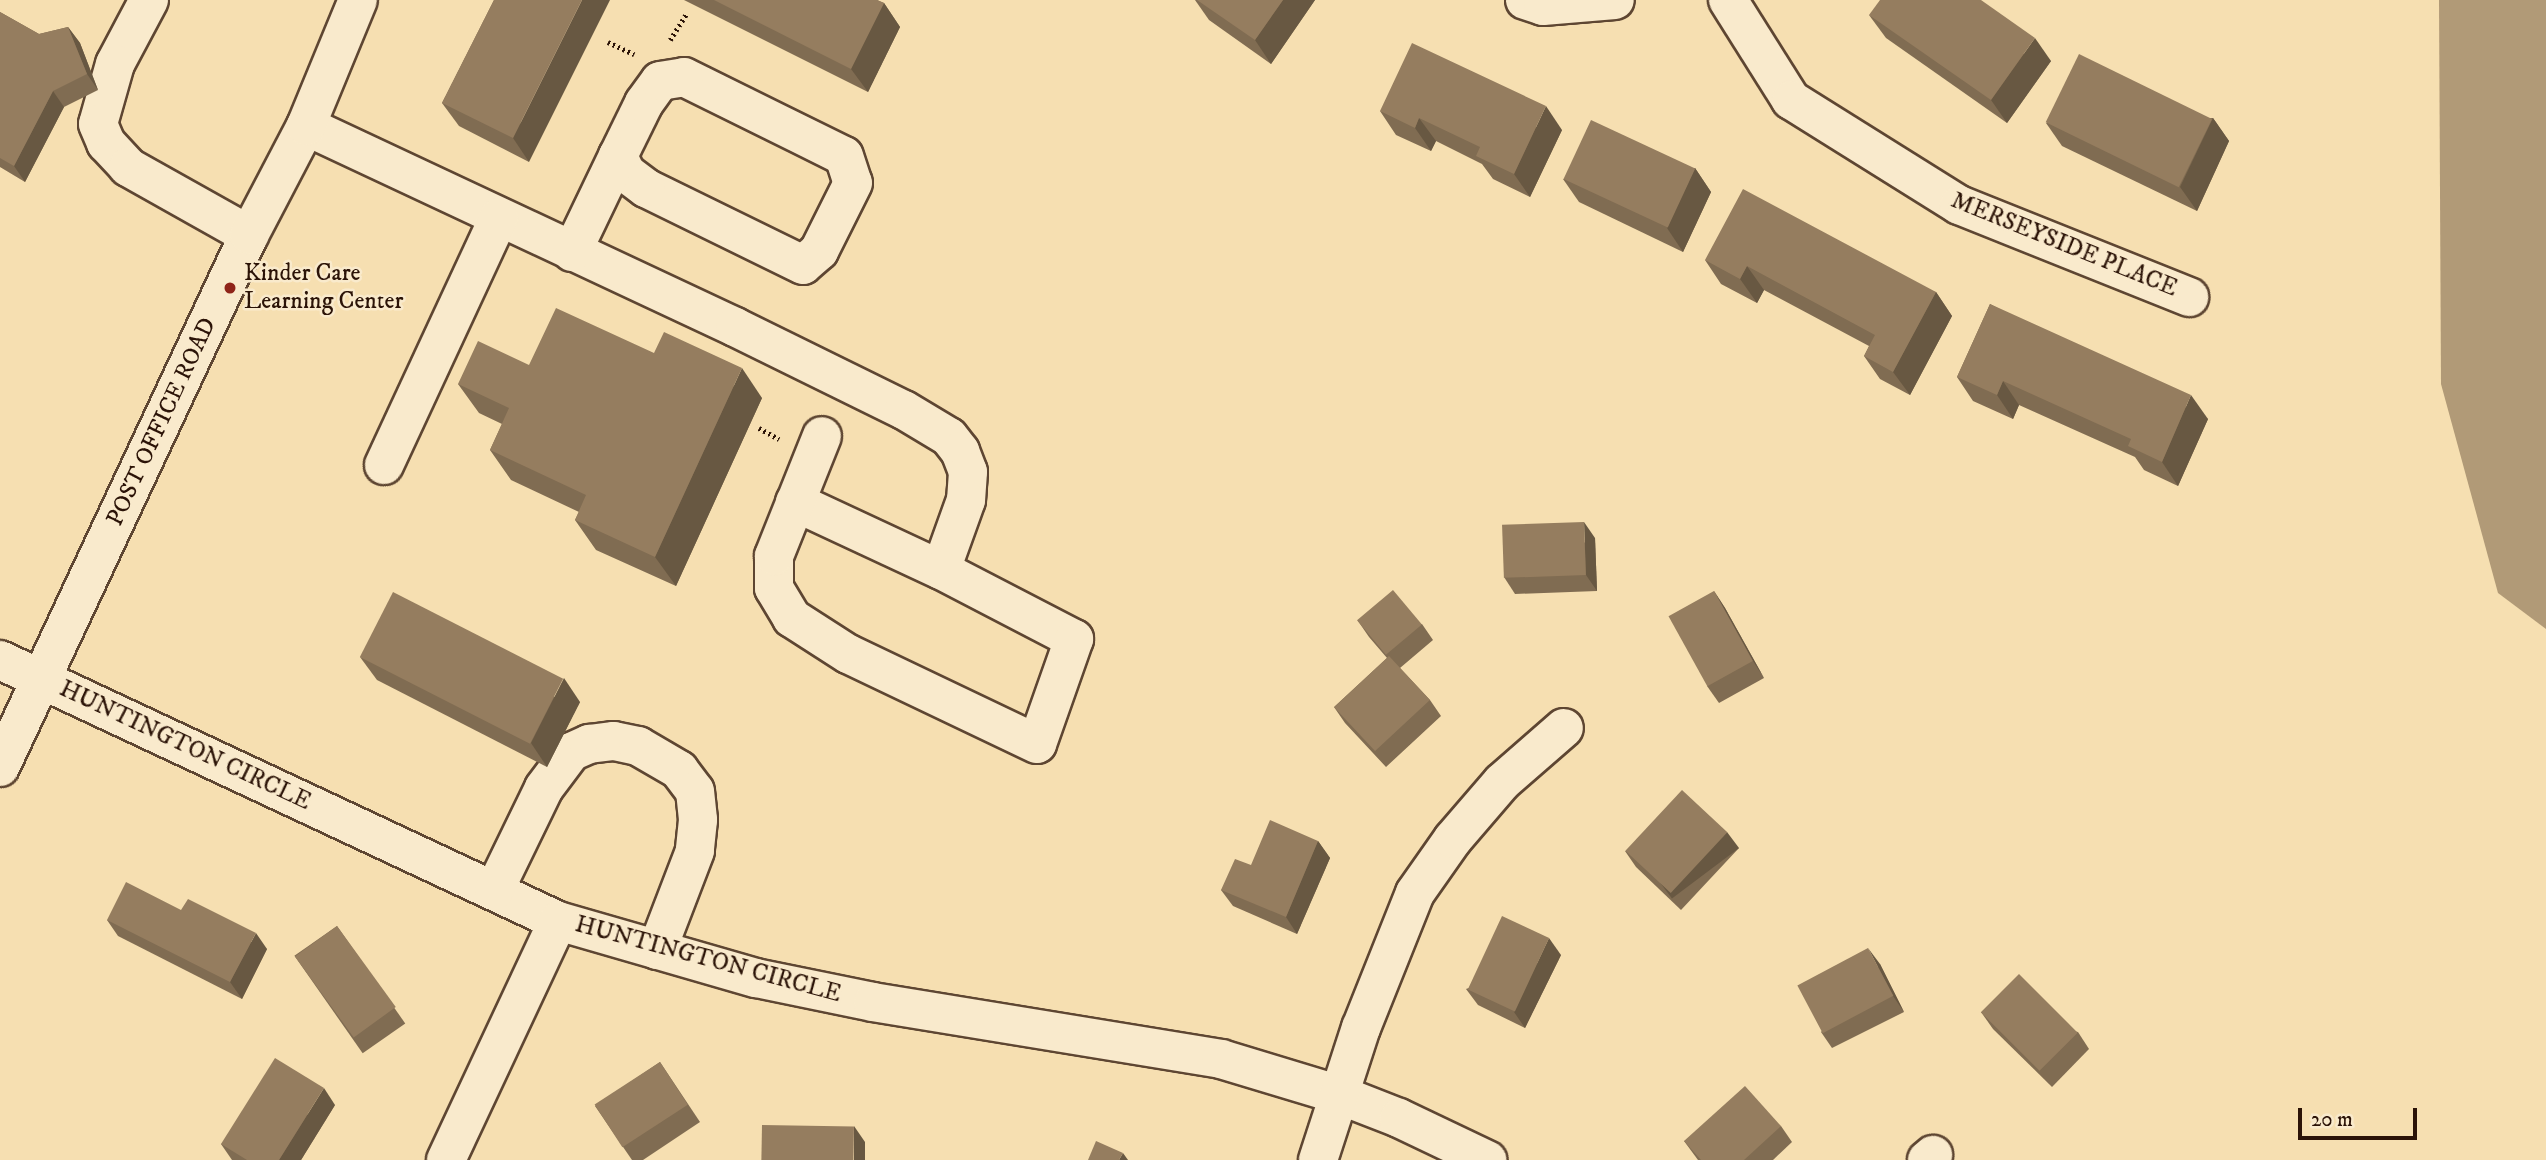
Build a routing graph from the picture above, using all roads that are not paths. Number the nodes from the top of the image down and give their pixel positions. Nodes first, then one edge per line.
1 (149, 0) edge
2 (358, 0) edge
3 (1525, 0) edge
4 (1615, 0) edge
5 (1728, 0) edge
6 (306, 126) junction
7 (618, 156) junction
8 (499, 218) junction
9 (249, 235) junction
10 (572, 252) junction
11 (2189, 296) dead end
12 (822, 436) dead end
13 (384, 465) dead end
14 (795, 502) junction
15 (941, 570) junction
16 (0, 660) edge
17 (43, 680) junction
18 (1564, 728) dead end
19 (0, 767) edge
20 (494, 891) junction
21 (558, 921) junction
22 (657, 950) junction
23 (1340, 1095) junction
24 (446, 1160) edge
25 (1318, 1160) edge
26 (1487, 1160) edge

1 - 9 street
2 - 6 street, POST OFFICE ROAD
3 - 4 street
5 - 11 street, MERSEYSIDE PLACE
6 - 8 street
6 - 9 street, POST OFFICE ROAD
7 - 7 street
7 - 10 street
8 - 10 street
8 - 13 street
9 - 17 street, POST OFFICE ROAD
10 - 15 street
12 - 14 street
14 - 15 street
14 - 15 street
16 - 17 street, HUNTINGTON CIRCLE
17 - 19 street, POST OFFICE ROAD
17 - 20 street, HUNTINGTON CIRCLE
18 - 23 street
20 - 21 street, HUNTINGTON CIRCLE
20 - 22 street
21 - 22 street, HUNTINGTON CIRCLE
21 - 24 street
22 - 23 street, HUNTINGTON CIRCLE
23 - 25 street
23 - 26 street, HUNTINGTON CIRCLE

